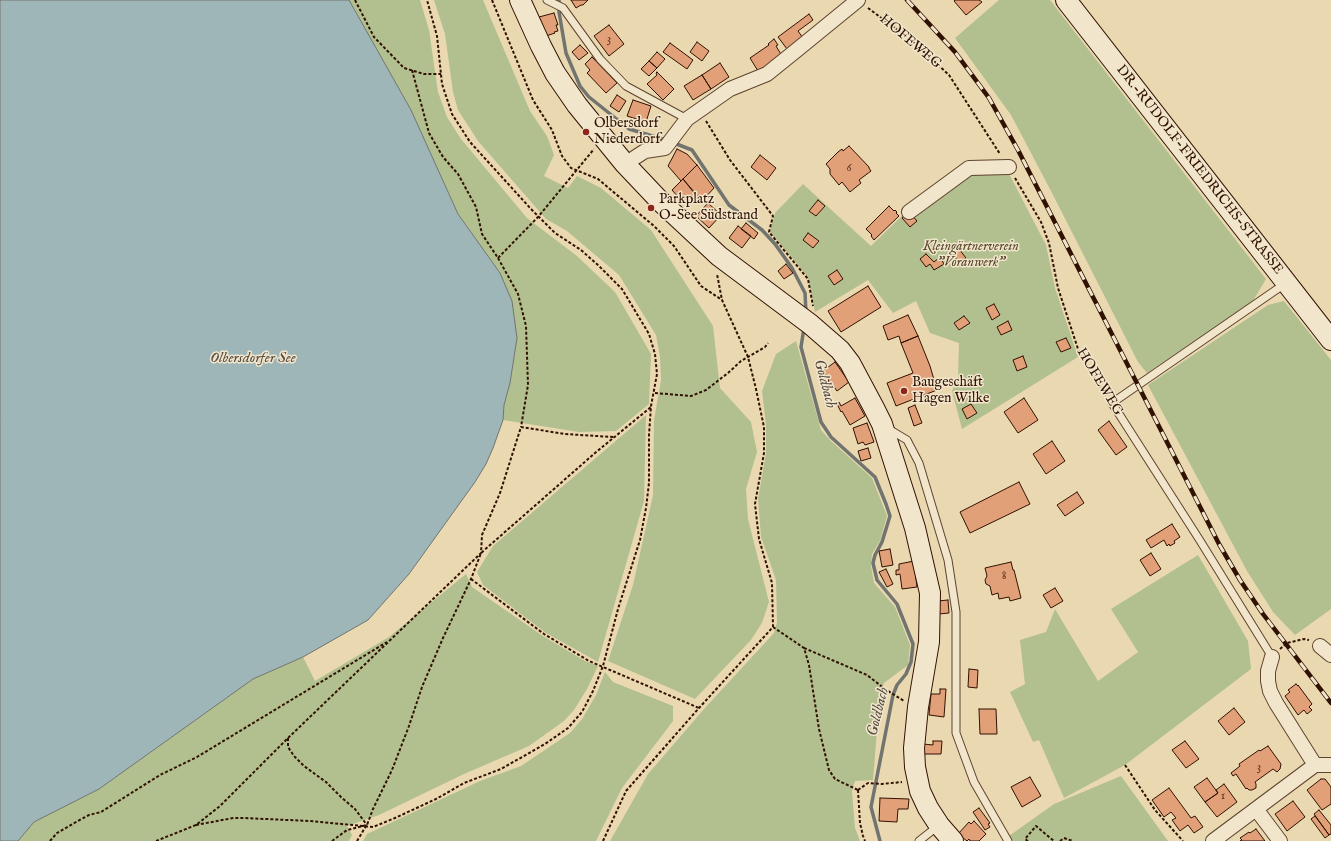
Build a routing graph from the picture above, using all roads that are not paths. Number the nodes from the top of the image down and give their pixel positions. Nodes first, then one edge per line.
1 (520, 0) edge
2 (548, 0) edge
3 (858, 0) edge
4 (1066, 0) edge
5 (687, 119) junction
6 (626, 164) junction
7 (1009, 167) road end
8 (909, 212) dead end
9 (1287, 283) junction
10 (1331, 340) edge
11 (882, 424) junction
12 (1320, 646) road end
13 (1331, 655) edge
14 (1272, 657) joint
15 (1315, 765) junction
16 (1331, 765) edge
17 (1256, 809) junction
18 (939, 825) junction
19 (919, 841) edge
20 (953, 841) edge
21 (1008, 841) edge
22 (1213, 841) edge
23 (1280, 841) edge

1 - 6 street
2 - 5 lane
3 - 5 street
4 - 9 street, DR.-RUDOLF-FRIEDRICHS-STRASSE
5 - 6 street
6 - 11 street
7 - 8 street
9 - 10 street, DR.-RUDOLF-FRIEDRICHS-STRASSE
9 - 14 lane, HOFEWEG
11 - 18 street
11 - 21 lane
12 - 13 street
14 - 15 street
15 - 16 street
15 - 17 street
17 - 22 street
17 - 23 street
18 - 19 lane
18 - 20 street

